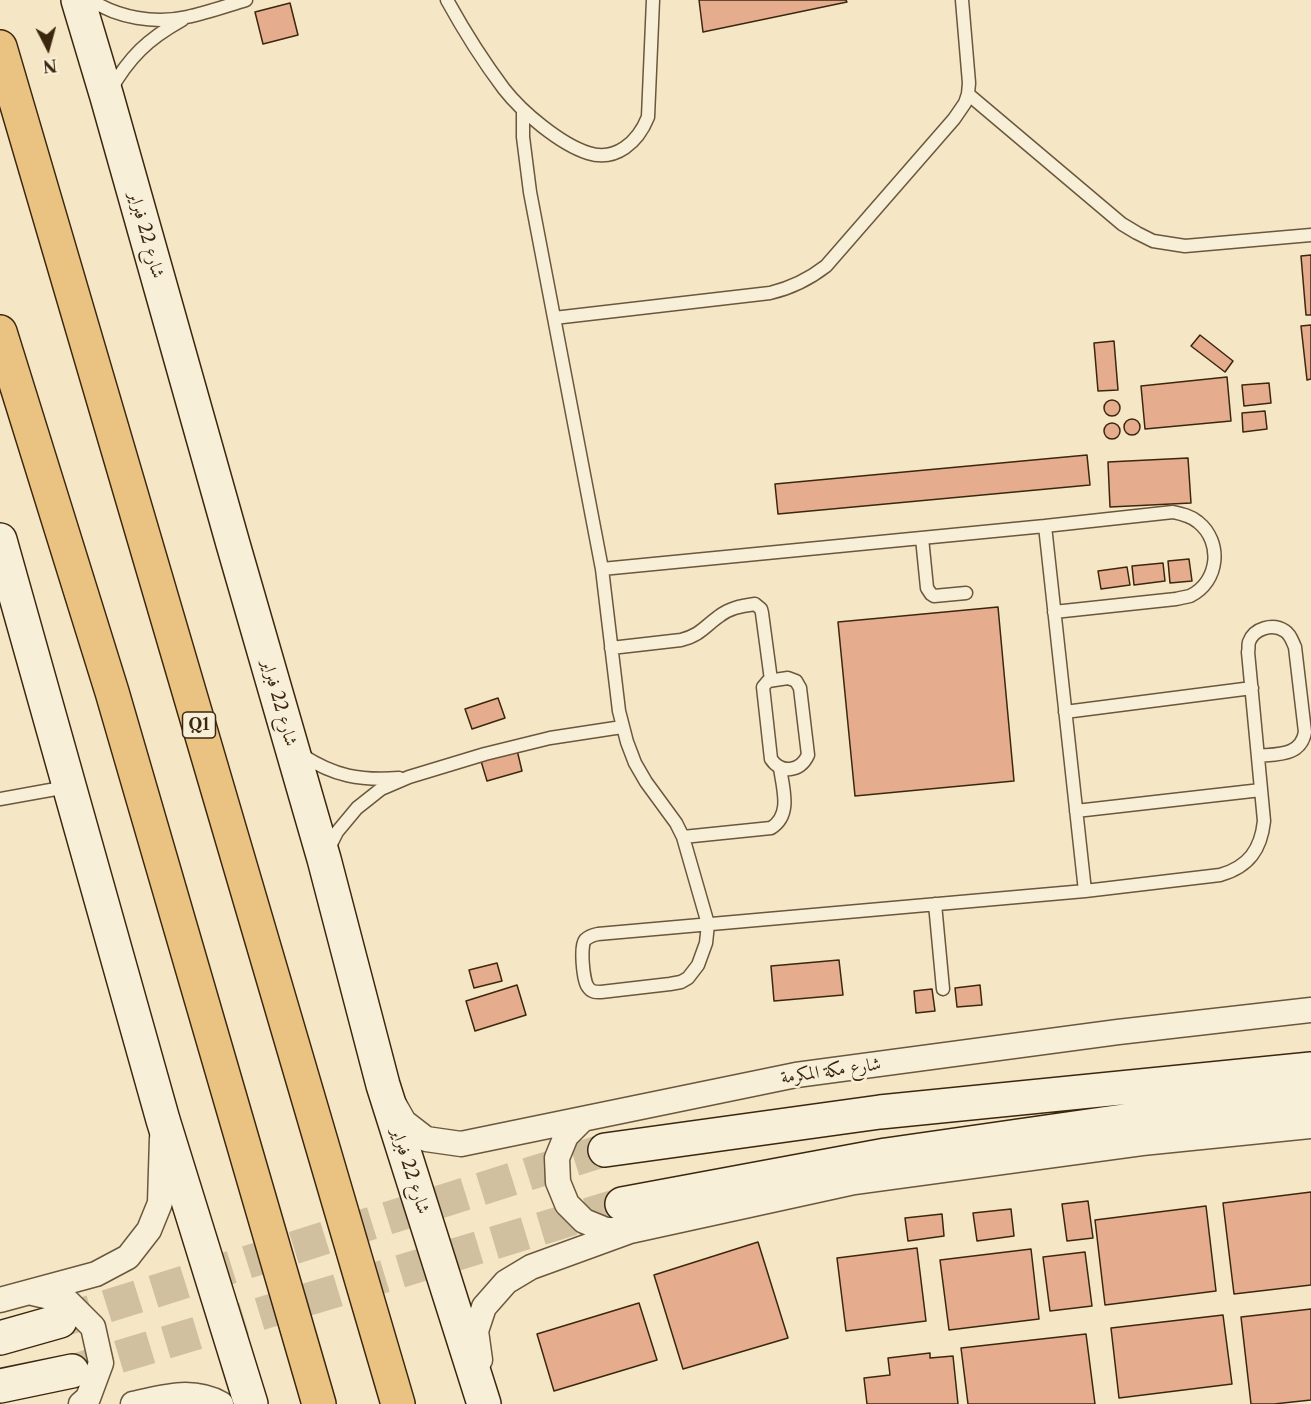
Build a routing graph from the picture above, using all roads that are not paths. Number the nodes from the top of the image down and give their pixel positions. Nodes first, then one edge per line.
1 (78, 0) edge
2 (92, 0) edge
3 (246, 0) edge
4 (447, 0) edge
5 (653, 0) edge
6 (962, 0) edge
7 (185, 18) junction
8 (0, 47) edge
9 (968, 93) junction
10 (107, 97) junction
11 (523, 110) junction
12 (1311, 235) edge
13 (554, 318) junction
14 (0, 332) edge
15 (1045, 526) junction
16 (922, 538) junction
17 (0, 540) edge
18 (602, 569) junction
19 (966, 593) dead end
20 (1054, 612) junction
21 (611, 648) junction
22 (771, 680) junction
23 (1252, 688) junction
24 (1065, 712) junction
25 (622, 727) junction
26 (293, 750) junction
27 (1258, 756) junction
28 (780, 768) junction
29 (409, 777) junction
30 (68, 786) junction
31 (1261, 790) junction
32 (0, 799) edge
33 (1076, 811) junction
34 (683, 837) junction
35 (324, 859) junction
36 (1084, 891) junction
37 (935, 904) junction
38 (708, 924) junction
39 (943, 989) dead end
40 (1311, 1010) edge
41 (1311, 1069) edge
42 (383, 1085) junction
43 (1311, 1100) edge
44 (583, 1119) junction
45 (163, 1120) junction
46 (1311, 1126) edge
47 (605, 1150) tunnel mouth
48 (626, 1217) junction
49 (31, 1292) junction
50 (0, 1300) edge
51 (60, 1321) tunnel mouth
52 (0, 1338) edge
53 (72, 1371) tunnel mouth
54 (0, 1386) edge
55 (81, 1404) edge
56 (133, 1404) edge
57 (221, 1404) edge
58 (251, 1404) edge
59 (318, 1404) edge
60 (398, 1404) edge
61 (485, 1404) edge

1 - 10 main road, شارع 22 فبراير
2 - 7 lane
3 - 7 lane
4 - 11 lane
5 - 11 lane
6 - 9 lane
7 - 10 lane
8 - 60 highway, Q1
9 - 12 lane
9 - 13 lane
10 - 26 main road, شارع 22 فبراير
11 - 13 lane
13 - 18 lane
14 - 59 highway
15 - 16 lane
15 - 20 lane
15 - 20 lane
16 - 18 lane
16 - 19 lane
17 - 30 main road
18 - 21 lane
20 - 24 lane
21 - 22 lane
21 - 25 lane
22 - 28 lane
22 - 28 lane
23 - 24 lane
23 - 27 lane
23 - 27 lane
24 - 33 lane
25 - 29 lane
25 - 34 lane
26 - 29 lane
26 - 35 main road, شارع 22 فبراير
27 - 31 lane
28 - 34 lane
29 - 35 lane
30 - 32 lane
30 - 45 main road
31 - 33 lane
31 - 36 lane
33 - 36 lane
34 - 38 lane
35 - 42 main road, شارع 22 فبراير
36 - 37 lane
37 - 38 lane
37 - 39 lane
38 - 38 lane
40 - 44 street, شارع مكة المكرمة
41 - 47 main road
42 - 44 street, شارع مكة المكرمة
42 - 61 main road, شارع 22 فبراير
43 - 48 main road
44 - 48 street
45 - 49 street
45 - 58 main road
46 - 48 street
48 - 61 street
49 - 50 street
49 - 55 street
51 - 52 main road
53 - 54 main road
56 - 57 street

